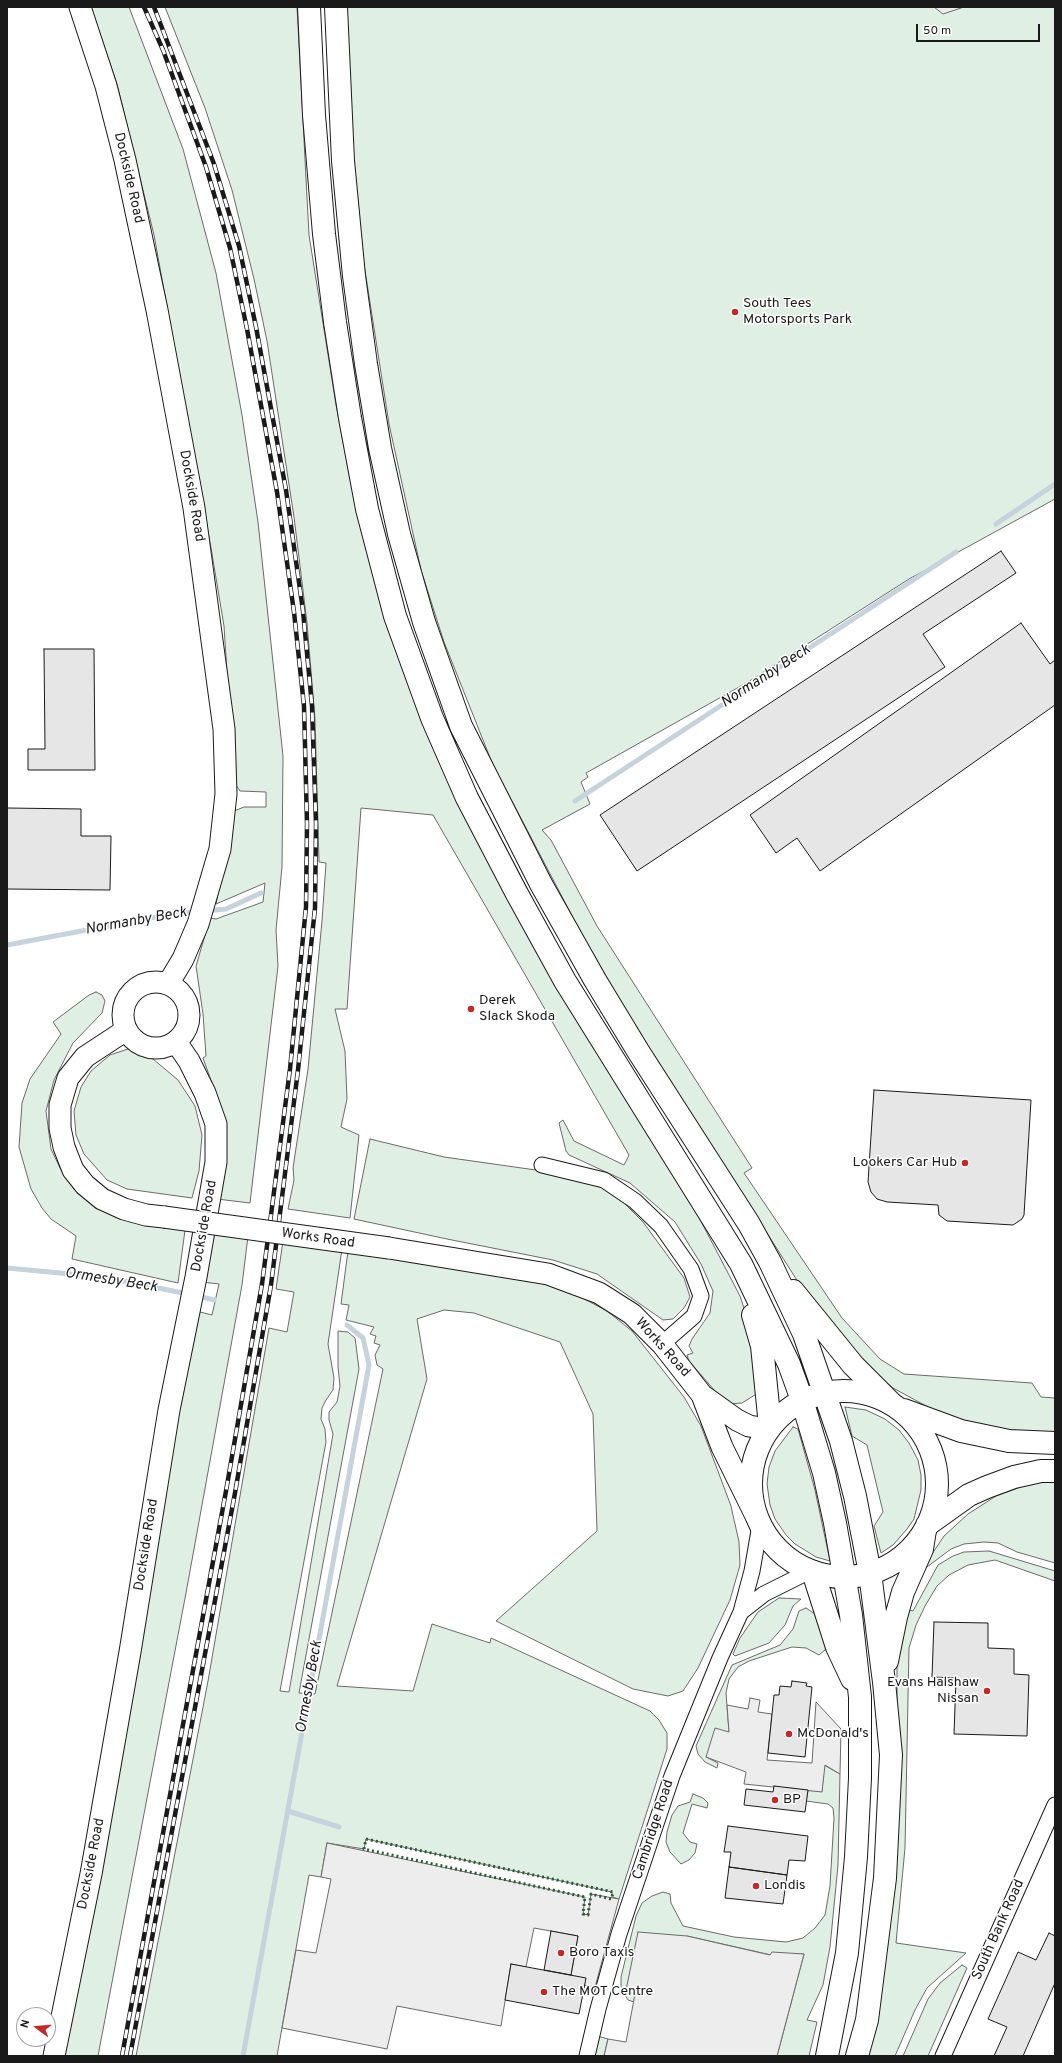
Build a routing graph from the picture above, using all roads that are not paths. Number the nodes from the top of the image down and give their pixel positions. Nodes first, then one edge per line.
1 (80, 7) edge
2 (309, 7) edge
3 (336, 7) edge
4 (168, 984) junction
5 (126, 1030) junction
6 (176, 1042) junction
7 (542, 1165) dead end
8 (770, 1262) junction
9 (741, 1264) junction
10 (662, 1344) junction
11 (824, 1392) junction
12 (702, 1395) junction
13 (802, 1400) junction
14 (895, 1405) junction
15 (769, 1428) junction
16 (1055, 1443) edge
17 (1055, 1471) edge
18 (758, 1520) junction
19 (926, 1528) junction
20 (812, 1572) junction
21 (870, 1574) junction
22 (844, 1577) junction
23 (741, 1612) junction
24 (884, 1682) junction
25 (860, 1697) junction
26 (1055, 1804) edge
27 (1050, 1829) edge
28 (54, 2056) edge
29 (587, 2056) edge
30 (827, 2056) edge
31 (857, 2056) edge
32 (943, 2056) edge

1 - 4 main road, Dockside Road
2 - 9 main road
3 - 8 main road
4 - 5 main road
4 - 6 main road
5 - 6 main road
5 - 10 main road, Works Road, bridge
6 - 28 main road, Dockside Road
7 - 10 street
8 - 11 main road
8 - 14 main road
9 - 13 main road
9 - 15 main road
10 - 12 main road, Works Road
11 - 13 main road
11 - 14 main road
11 - 21 main road
12 - 15 main road, Works Road
12 - 18 main road, Works Road
13 - 15 main road
13 - 22 main road
14 - 16 main road
14 - 19 main road
15 - 18 main road
17 - 19 main road
18 - 20 main road
18 - 23 street, Cambridge Road
19 - 21 main road
19 - 24 main road
20 - 22 main road
20 - 23 street, Cambridge Road
20 - 25 main road
21 - 22 main road
21 - 24 main road
22 - 25 main road
23 - 29 street, Cambridge Road
24 - 31 main road
25 - 30 main road
26 - 27 street, South Bank Road
27 - 32 street, South Bank Road

